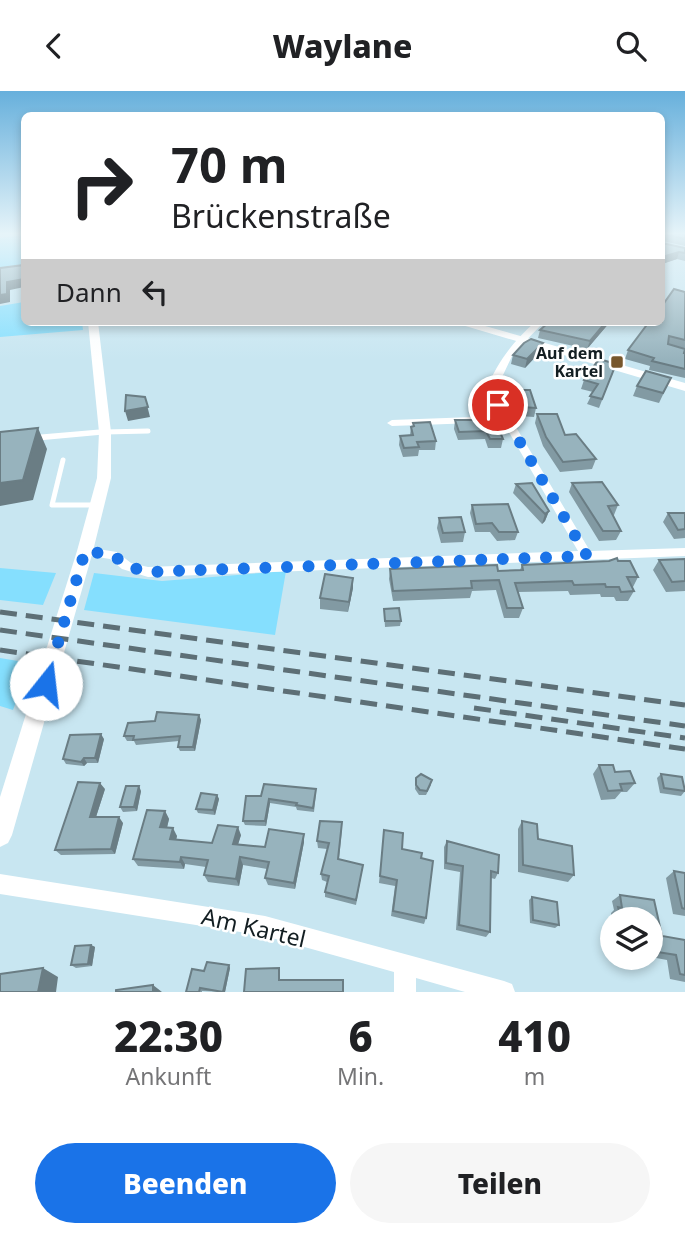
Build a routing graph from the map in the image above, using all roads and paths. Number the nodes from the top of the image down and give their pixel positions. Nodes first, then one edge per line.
1 (93, 326) edge
2 (472, 326) edge
3 (535, 326) edge
4 (519, 340) junction
5 (685, 387) edge
6 (505, 419) junction
7 (392, 423) dead end
8 (148, 431) dead end
9 (106, 432) junction
10 (0, 441) edge
11 (63, 460) dead end
12 (98, 504) junction
13 (685, 552) edge
14 (587, 556) junction
15 (82, 560) junction
16 (0, 835) edge
17 (0, 884) edge
18 (405, 967) junction
19 (405, 992) edge
20 (504, 992) edge

1 - 9 street
2 - 4 main road
3 - 4 street
4 - 5 main road
4 - 6 street
6 - 7 street
6 - 14 street
8 - 9 lane
9 - 10 street
9 - 12 street
11 - 12 lane
12 - 15 street
13 - 14 street
14 - 15 street
15 - 16 street
17 - 18 street, Am Kartel
18 - 19 street
18 - 20 street, Am Kartel

